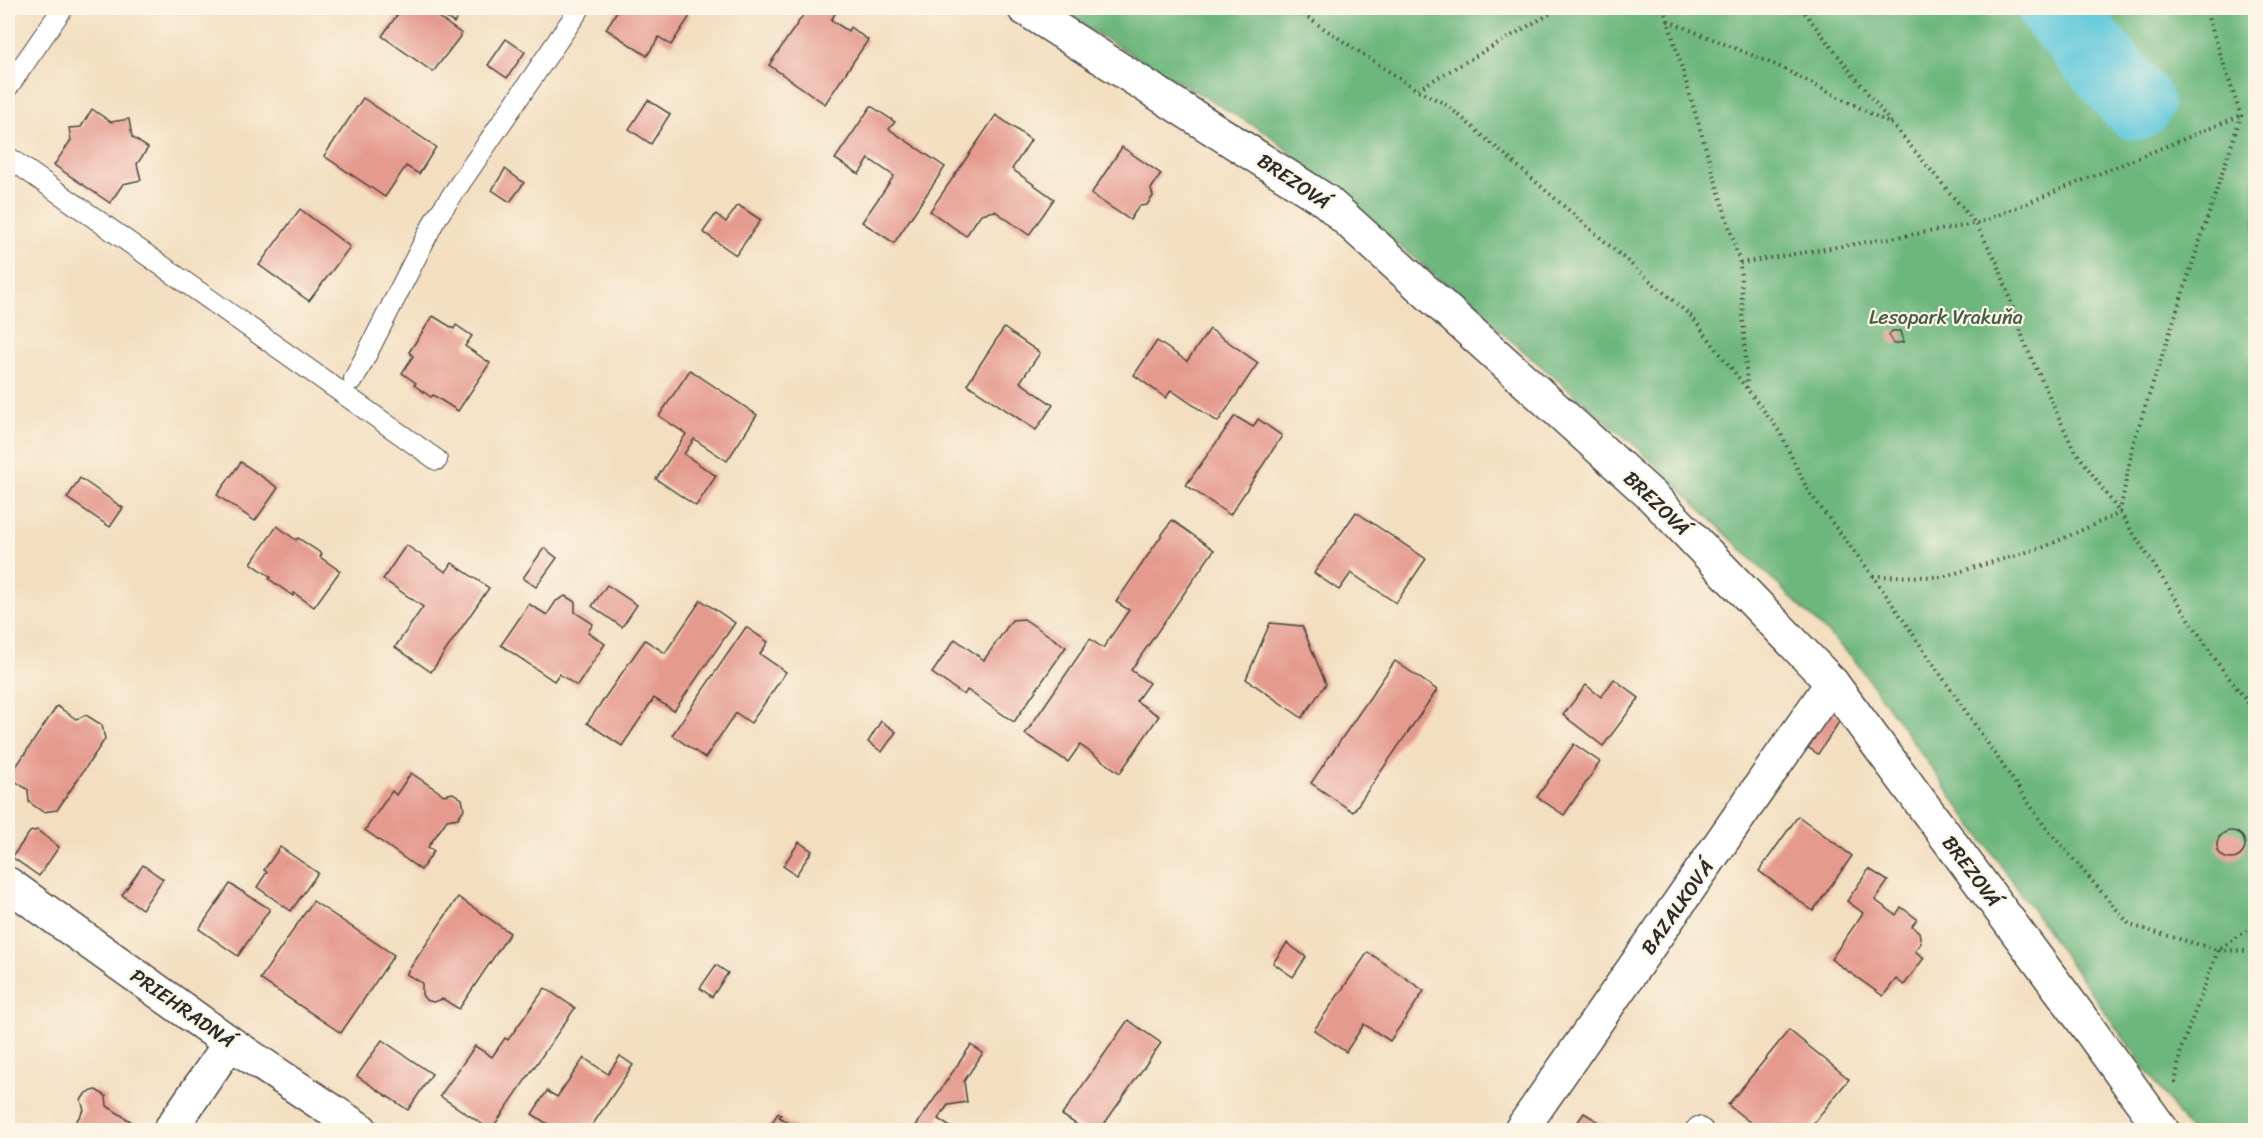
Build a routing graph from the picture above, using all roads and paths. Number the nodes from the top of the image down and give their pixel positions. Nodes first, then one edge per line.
1 (63, 8) edge
2 (580, 8) edge
3 (1024, 8) edge
4 (1293, 8) edge
5 (1560, 8) edge
6 (1664, 8) edge
7 (1801, 8) edge
8 (2205, 8) edge
9 (1668, 21) junction
10 (8, 87) edge
11 (1418, 90) junction
12 (2241, 116) junction
13 (1893, 125) junction
14 (8, 157) edge
15 (1976, 224) junction
16 (1740, 263) junction
17 (354, 379) dead end
18 (1747, 389) junction
19 (437, 460) dead end
20 (2120, 513) junction
21 (1873, 576) junction
22 (1832, 683) junction
23 (2256, 713) edge
24 (8, 884) edge
25 (2256, 924) edge
26 (2218, 950) junction
27 (2256, 951) edge
28 (231, 1042) junction
29 (2174, 1084) dead end
30 (170, 1131) edge
31 (361, 1131) edge
32 (1521, 1131) edge
33 (1695, 1131) edge
34 (1703, 1131) edge
35 (2162, 1131) edge

1 - 10 lane
2 - 17 lane
3 - 22 street, BREZOVÁ
4 - 11 path
5 - 11 path
6 - 9 path
7 - 13 path
8 - 12 path
9 - 13 path
9 - 16 path
11 - 18 path
12 - 15 path
12 - 20 path
13 - 15 path
14 - 19 lane
15 - 16 path
15 - 20 path
16 - 18 path
18 - 21 path
20 - 21 path
20 - 23 path
21 - 26 path
22 - 32 street, BAZALKOVÁ
22 - 35 street, BREZOVÁ
24 - 28 street, PRIEHRADNÁ
25 - 26 path
26 - 27 path
26 - 29 path
28 - 30 street
28 - 31 street, PRIEHRADNÁ
33 - 34 lane

